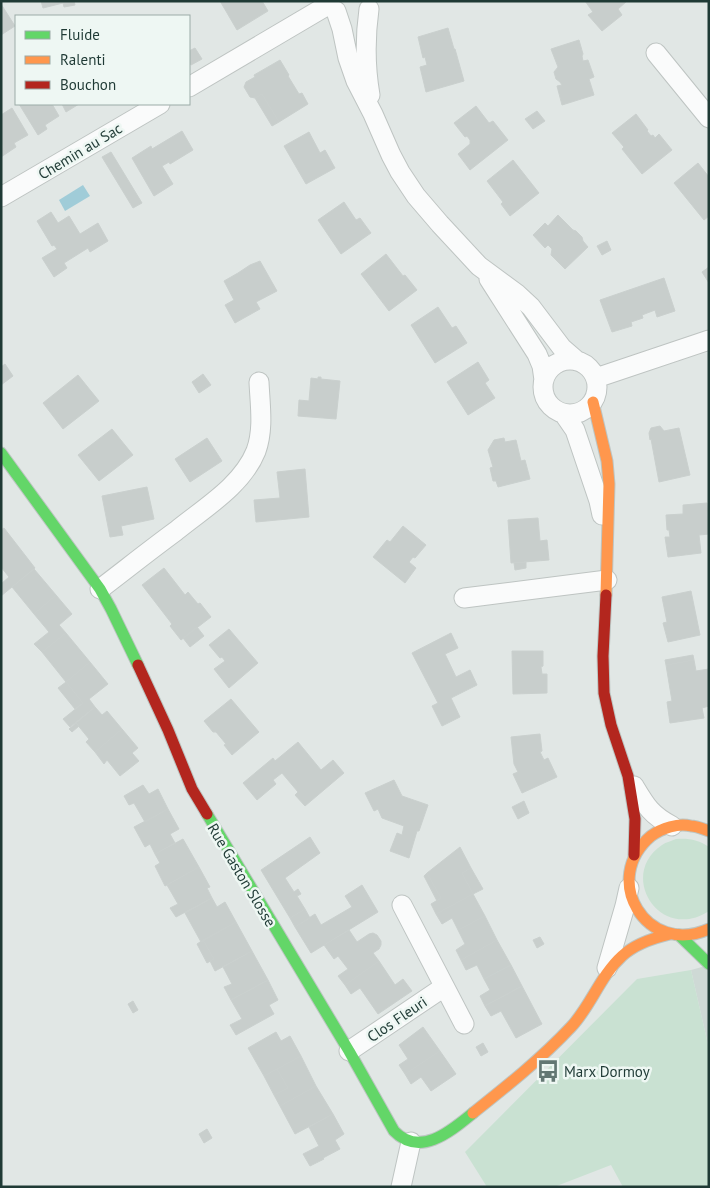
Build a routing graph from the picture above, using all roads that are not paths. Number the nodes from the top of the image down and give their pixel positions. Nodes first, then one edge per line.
1 (372, 5) edge
2 (330, 6) edge
3 (656, 52) dead end
4 (190, 85) edge
5 (158, 105) edge
6 (373, 114) junction
7 (709, 118) edge
8 (1, 197) edge
9 (479, 266) junction
10 (709, 340) edge
11 (577, 361) junction
12 (596, 378) junction
13 (544, 380) junction
14 (259, 382) dead end
15 (593, 402) junction
16 (564, 414) junction
17 (1, 453) edge
18 (608, 539) junction
19 (607, 580) junction
20 (100, 589) junction
21 (464, 598) dead end
22 (628, 776) junction
23 (709, 818) edge
24 (681, 825) junction
25 (709, 831) edge
26 (634, 855) junction
27 (628, 888) junction
28 (402, 905) dead end
29 (709, 929) edge
30 (674, 934) junction
31 (709, 964) edge
32 (604, 979) junction
33 (444, 987) junction
34 (464, 1024) dead end
35 (349, 1051) junction
36 (411, 1142) junction
37 (401, 1187) edge

1 - 2 street
1 - 6 street
2 - 4 street
2 - 6 street
3 - 7 street
5 - 8 street, Chemin au Sac
6 - 9 street
9 - 11 street
9 - 13 street
10 - 12 street
11 - 12 street
11 - 13 street
12 - 15 street
13 - 16 street
14 - 20 street
15 - 16 street
15 - 18 street
16 - 18 street
17 - 20 street, Rue Gaston Slosse
18 - 19 street
19 - 21 street
19 - 22 street
20 - 35 street, Rue Gaston Slosse
22 - 24 street
22 - 26 street
23 - 24 street
24 - 25 street
24 - 26 street
26 - 27 street
27 - 30 street
27 - 32 street
28 - 33 street, Clos Fleuri
29 - 30 street
30 - 31 street
30 - 32 street
32 - 36 street
33 - 34 street, Clos Fleuri
33 - 35 street, Clos Fleuri
35 - 36 street, Rue Gaston Slosse
36 - 37 street

